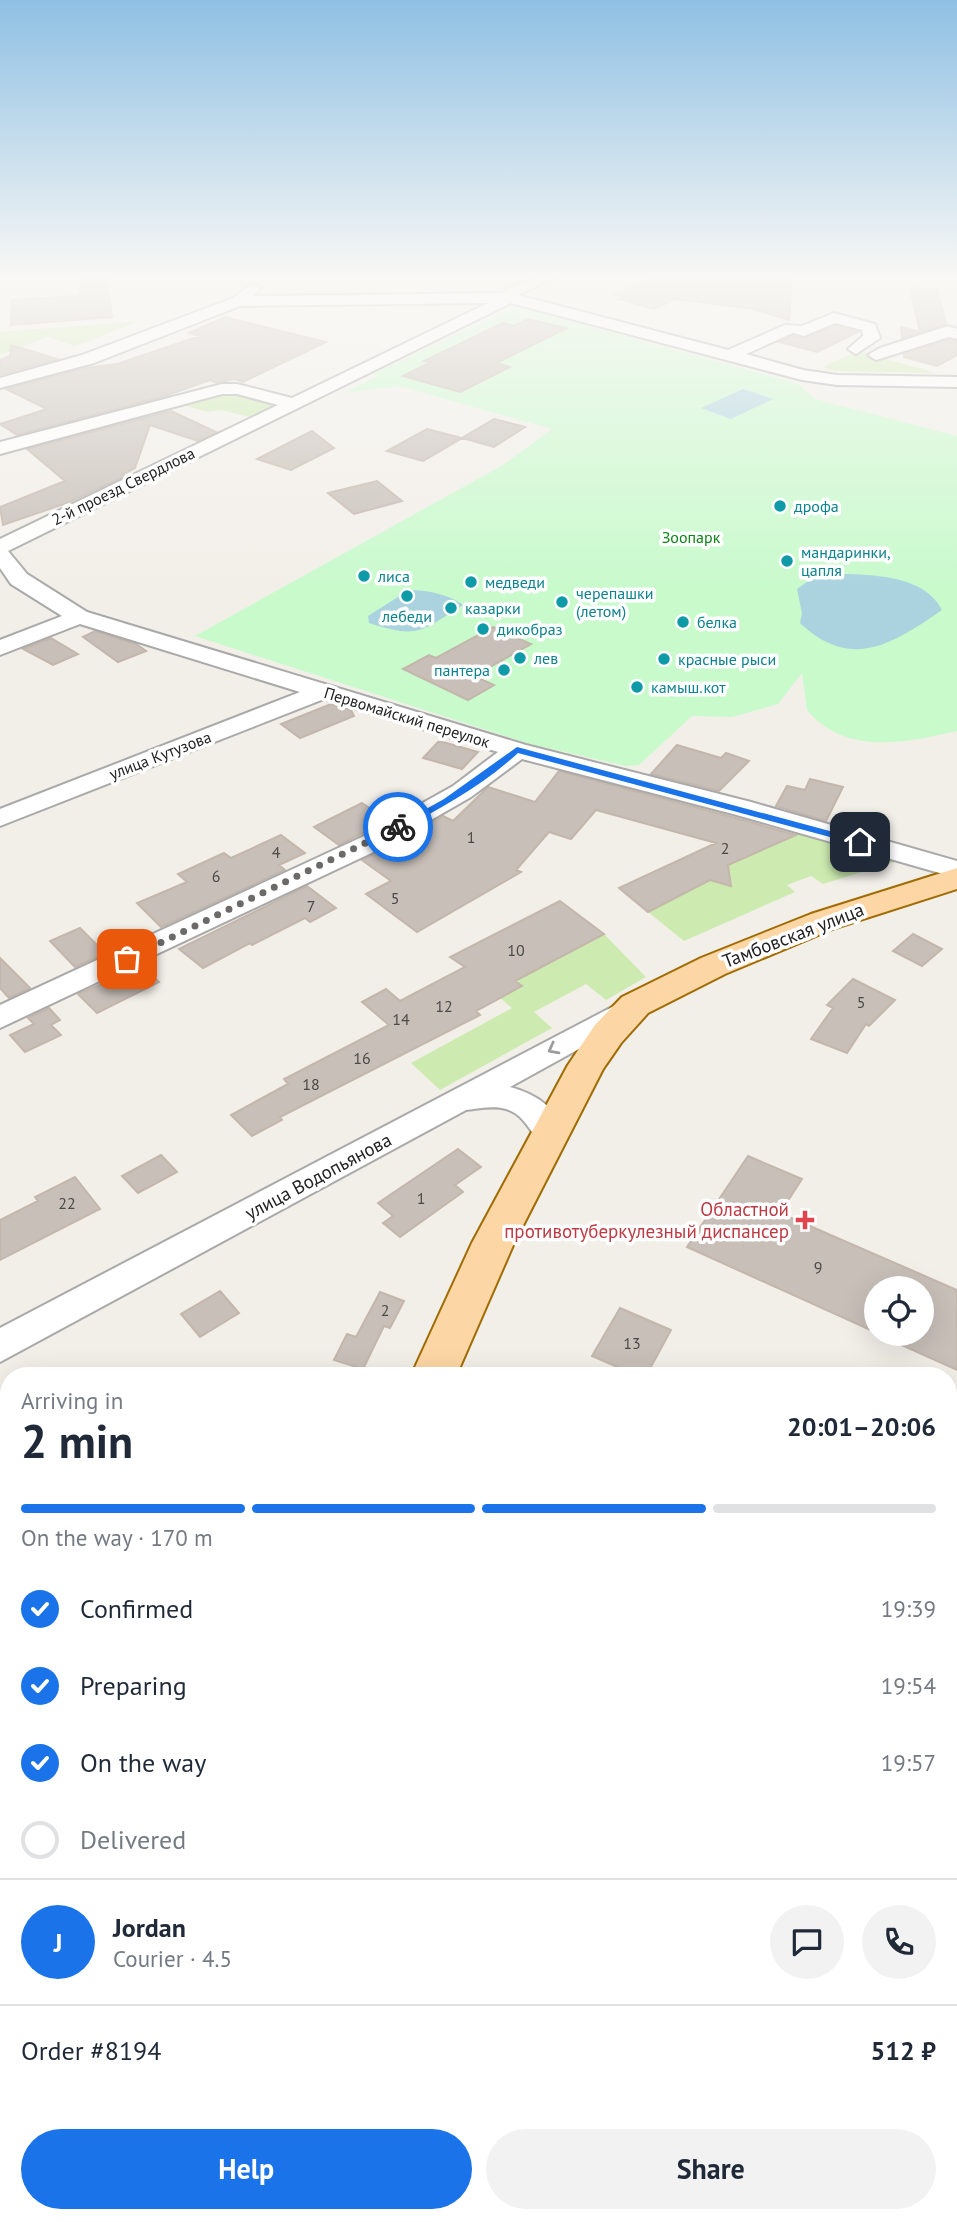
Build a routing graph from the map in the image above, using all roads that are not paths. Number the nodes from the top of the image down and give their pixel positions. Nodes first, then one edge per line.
1 (337, 382) edge
2 (293, 403) junction
3 (0, 448) edge
4 (0, 547) edge
5 (0, 554) edge
6 (10, 583) edge
7 (79, 617) junction
8 (0, 648) edge
9 (321, 692) junction
10 (517, 750) junction
11 (0, 818) edge
12 (957, 870) edge
13 (957, 878) edge
14 (635, 1005) junction
15 (0, 1017) edge
16 (457, 1101) junction
17 (551, 1134) junction
18 (0, 1346) edge
19 (437, 1367) edge

1 - 2 street, 2-й проезд Свердлова
2 - 3 street
2 - 4 street, 2-й проезд Свердлова
5 - 6 street, Первомайский переулок
6 - 7 street, Первомайский переулок
7 - 8 street
7 - 9 street, Первомайский переулок
9 - 10 street, Первомайский переулок
9 - 11 street, улица Кутузова
10 - 12 street, Первомайский переулок
10 - 15 street
13 - 14 main road, Тамбовская улица
14 -> 16 street, улица Водопьянова
14 - 17 main road
16 - 17 street
16 - 18 street, улица Водопьянова
17 - 19 main road

